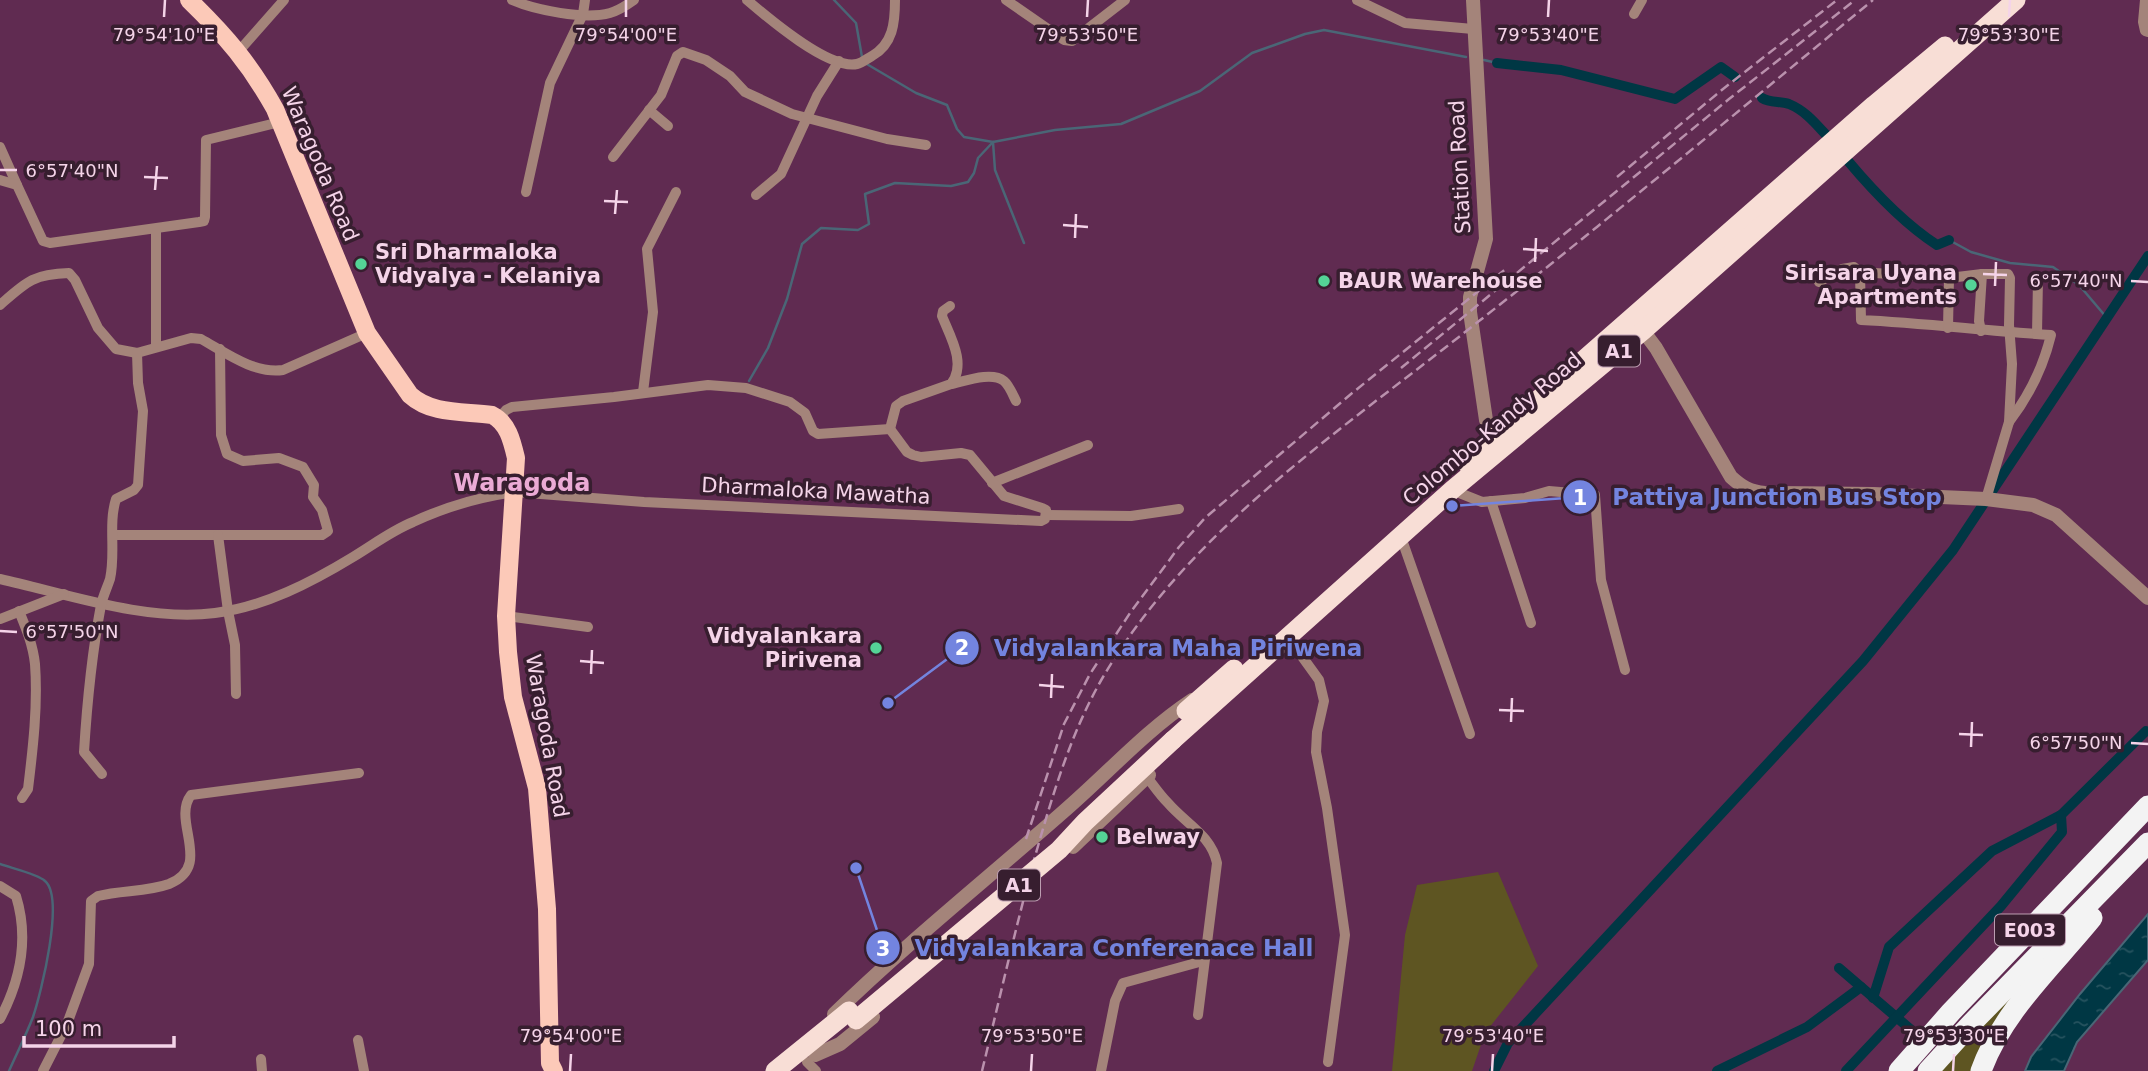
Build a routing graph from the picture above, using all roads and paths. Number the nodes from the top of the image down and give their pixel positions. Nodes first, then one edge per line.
1 (189, 0) edge
2 (284, 0) edge
3 (512, 0) edge
4 (584, 0) edge
5 (634, 0) edge
6 (747, 0) edge
7 (895, 0) edge
8 (1006, 0) edge
9 (1029, 0) edge
10 (1125, 0) edge
11 (1357, 0) edge
12 (1473, 0) edge
13 (1642, 0) edge
14 (1999, 0) edge
15 (2016, 0) edge
16 (2145, 0) edge
17 (530, 4) edge
18 (1023, 11) junction
19 (583, 14) junction
20 (1634, 14) dead end
21 (1473, 29) junction
22 (2148, 32) edge
23 (239, 51) junction
24 (839, 61) junction
25 (649, 110) junction
26 (807, 120) junction
27 (280, 122) junction
28 (668, 126) dead end
29 (926, 145) dead end
30 (0, 147) edge
31 (613, 157) dead end
32 (0, 180) edge
33 (18, 185) junction
34 (526, 192) dead end
35 (676, 192) dead end
36 (756, 195) dead end
37 (156, 229) junction
38 (1860, 272) junction
39 (1982, 274) junction
40 (1949, 278) junction
41 (2038, 279) dead end
42 (1819, 282) dead end
43 (0, 305) edge
44 (950, 306) dead end
45 (1638, 324) junction
46 (1948, 328) junction
47 (1981, 331) junction
48 (2010, 332) junction
49 (367, 333) junction
50 (2037, 334) junction
51 (156, 347) junction
52 (220, 349) junction
53 (137, 353) junction
54 (951, 384) junction
55 (643, 392) junction
56 (1016, 401) dead end
57 (499, 418) junction
58 (2008, 422) junction
59 (890, 429) junction
60 (1497, 444) junction
61 (1088, 445) dead end
62 (992, 483) junction
63 (1452, 490) junction
64 (515, 492) junction
65 (1986, 499) junction
66 (1490, 501) junction
67 (1179, 509) dead end
68 (1047, 515) junction
69 (114, 535) junction
70 (218, 535) junction
71 (1401, 537) junction
72 (0, 579) edge
73 (64, 594) junction
74 (2148, 598) edge
75 (102, 602) junction
76 (19, 611) junction
77 (228, 611) junction
78 (506, 616) junction
79 (0, 619) edge
80 (1531, 623) dead end
81 (588, 627) dead end
82 (1288, 637) junction
83 (1625, 670) dead end
84 (236, 694) dead end
85 (1215, 694) junction
86 (1470, 734) dead end
87 (359, 773) dead end
88 (102, 774) dead end
89 (1147, 777) junction
90 (1087, 792) junction
91 (22, 798) dead end
92 (2148, 806) edge
93 (1109, 814) junction
94 (2148, 843) edge
95 (2148, 848) edge
96 (0, 886) edge
97 (970, 892) junction
98 (993, 917) junction
99 (1203, 961) junction
100 (4, 1000) edge
101 (853, 1015) junction
102 (1198, 1015) dead end
103 (0, 1019) edge
104 (358, 1040) dead end
105 (261, 1059) dead end
106 (1328, 1062) dead end
107 (800, 1065) edge
108 (43, 1071) edge
109 (262, 1071) edge
110 (364, 1071) edge
111 (554, 1071) edge
112 (1101, 1071) edge
113 (1897, 1071) edge
114 (1928, 1071) edge
115 (1981, 1071) edge

1 - 23 main road, Waragoda Road
2 - 23 street
3 - 17 street
4 - 19 street
5 - 19 street
6 - 24 street
7 - 24 street
8 - 18 street
9 - 18 street
10 - 18 street
11 - 21 street
12 - 21 street, Station Road
13 - 20 street
14 - 45 highway, Colombo-Kandy Road / A1
15 - 45 highway, Colombo-Kandy Road / A1
16 - 22 street
17 - 19 street
19 - 34 street
21 - 60 street, Station Road
23 - 27 main road, Waragoda Road
24 - 26 street
25 - 26 street
25 - 28 street
25 - 31 street
26 - 29 street
26 - 36 street
27 - 37 street
27 - 49 main road, Waragoda Road
30 - 33 street
32 - 33 street
33 - 37 street
35 - 55 street
37 - 51 street
38 - 40 street
38 - 42 street
38 - 46 street
39 - 40 street
39 - 47 street
39 - 48 street
40 - 46 street
41 - 50 street
43 - 53 street
44 - 54 street
45 - 60 highway, Colombo-Kandy Road / A1
45 - 65 street
46 - 47 street
47 - 48 street
48 - 50 street
48 - 58 street
49 - 52 street
49 - 57 main road, Waragoda Road
50 - 58 street
51 - 52 street
51 - 53 street
52 - 70 street
53 - 69 street
54 - 56 street
54 - 59 street
55 - 57 street
55 - 59 street
57 - 64 main road, Waragoda Road
58 - 65 street
59 - 62 street
60 - 63 highway, Colombo-Kandy Road / A1
60 - 85 highway, Colombo-Kandy Road / A1
61 - 62 street
62 - 68 street
63 - 66 street
63 - 71 highway, Colombo-Kandy Road / A1
64 - 68 street, Dharmaloka Mawatha
64 - 77 street, Dharmaloka Mawatha
64 - 78 main road, Waragoda Road
65 - 74 street
66 - 80 street
66 - 83 street
67 - 68 street, Dharmaloka Mawatha
69 - 70 street
69 - 75 street
70 - 77 street
71 - 82 highway, Colombo-Kandy Road / A1
71 - 86 street
72 - 73 street, Dharmaloka Mawatha
73 - 75 street, Dharmaloka Mawatha
73 - 76 street
75 - 77 street, Dharmaloka Mawatha
75 - 88 street
76 - 79 street
76 - 91 street
77 - 84 street
78 - 81 street
78 - 111 main road, Waragoda Road
82 - 85 highway, Colombo-Kandy Road / A1
82 - 106 street
85 - 89 street
85 - 90 street
85 - 101 highway, A1, bridge
87 - 108 street
89 - 93 street
89 - 99 street
90 - 93 street
90 - 97 street
92 - 113 highway, E003
93 - 98 street
94 - 114 highway, E003
95 - 115 highway
96 - 100 street
97 - 98 street
97 - 107 street
98 - 107 street
99 - 102 street
99 - 112 street
100 - 103 street
101 - 107 highway, A1
101 - 107 highway, A1
104 - 110 street
105 - 109 street

